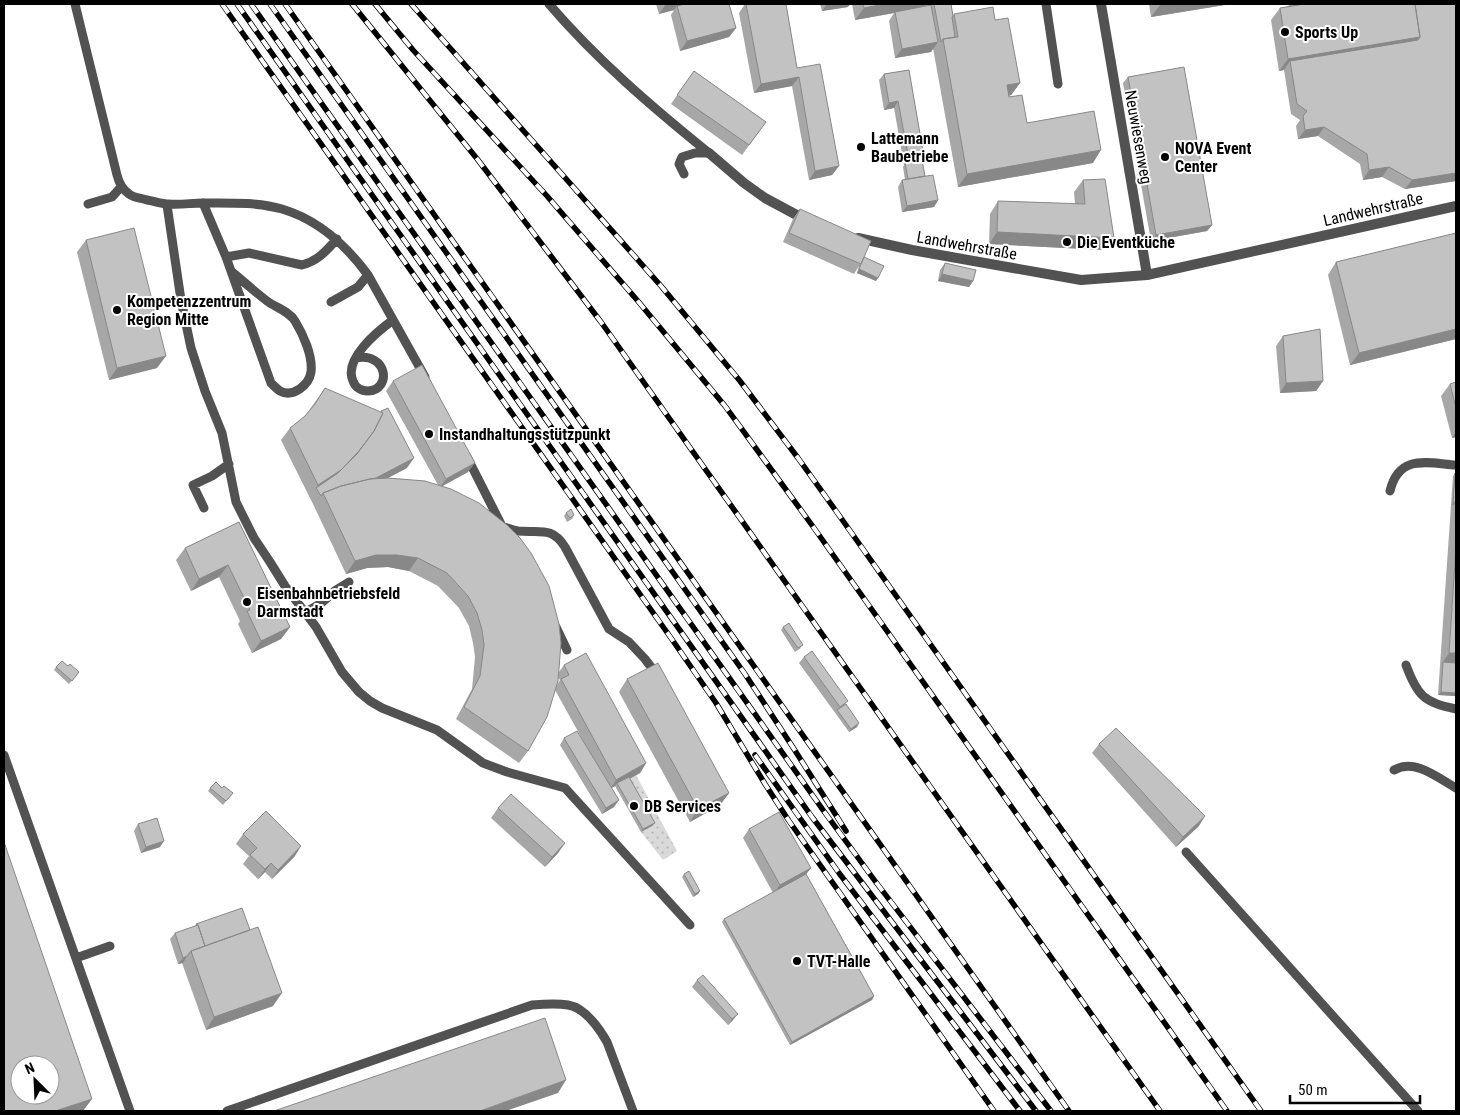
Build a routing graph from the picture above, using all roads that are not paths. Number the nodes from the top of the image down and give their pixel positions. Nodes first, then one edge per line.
1 (75, 4) edge
2 (549, 4) edge
3 (1046, 4) edge
4 (1101, 4) edge
5 (1058, 84) dead end
6 (709, 153) junction
7 (684, 174) dead end
8 (121, 187) junction
9 (203, 203) junction
10 (88, 204) dead end
11 (167, 204) junction
12 (1456, 206) edge
13 (817, 226) edge
14 (852, 236) edge
15 (337, 239) junction
16 (226, 257) junction
17 (231, 271) junction
18 (368, 275) junction
19 (1147, 275) junction
20 (331, 302) dead end
21 (393, 320) junction
22 (356, 358) dead end
23 (428, 382) edge
24 (465, 452) edge
25 (229, 464) junction
26 (1456, 465) edge
27 (1390, 491) dead end
28 (204, 508) dead end
29 (502, 526) junction
30 (507, 536) edge
31 (349, 582) dead end
32 (306, 612) junction
33 (553, 620) edge
34 (567, 650) dead end
35 (1406, 665) dead end
36 (662, 680) edge
37 (1456, 709) edge
38 (4, 755) edge
39 (1394, 770) dead end
40 (1456, 788) edge
41 (1186, 852) dead end
42 (690, 925) dead end
43 (110, 946) dead end
44 (76, 958) junction
45 (130, 1111) edge
46 (227, 1111) edge
47 (633, 1111) edge
48 (1418, 1111) edge

1 - 8 lane
2 - 6 lane
3 - 5 lane
4 - 19 street, Neuwiesenweg
6 - 7 lane
6 - 13 street
8 - 10 lane
8 - 11 lane
9 - 11 lane
9 - 15 lane
9 - 16 lane
11 - 25 lane
12 - 19 street, Landwehrstraße
14 - 19 street, Landwehrstraße
15 - 16 lane
15 - 18 lane
16 - 17 lane
17 - 17 lane
18 - 20 lane
18 - 21 lane
21 - 22 lane
21 - 23 lane
24 - 29 lane
25 - 28 lane
25 - 32 lane
26 - 27 lane
29 - 30 lane
29 - 36 lane
31 - 32 lane
32 - 42 lane
33 - 34 lane
35 - 37 lane
38 - 44 lane
39 - 40 lane
41 - 48 lane
43 - 44 lane
44 - 45 lane
46 - 47 lane

